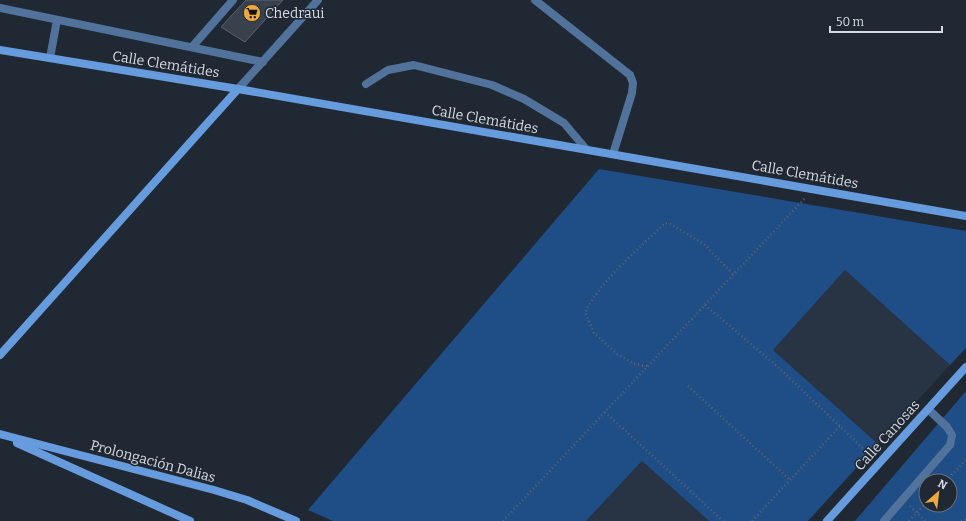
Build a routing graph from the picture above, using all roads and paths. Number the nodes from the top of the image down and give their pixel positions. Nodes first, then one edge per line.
1 (233, 0) edge
2 (318, 0) edge
3 (535, 0) edge
4 (0, 8) edge
5 (58, 20) junction
6 (192, 47) junction
7 (0, 50) edge
8 (50, 58) junction
9 (262, 62) junction
10 (366, 84) dead end
11 (238, 89) junction
12 (586, 149) junction
13 (613, 154) junction
14 (813, 189) junction
15 (966, 216) edge
16 (734, 275) junction
17 (705, 305) junction
18 (0, 355) edge
19 (647, 366) junction
20 (966, 368) edge
21 (688, 386) dead end
22 (928, 409) junction
23 (606, 412) junction
24 (840, 426) junction
25 (0, 435) edge
26 (966, 460) edge
27 (879, 463) junction
28 (954, 473) edge
29 (790, 480) junction
30 (903, 500) junction
31 (916, 513) junction
32 (966, 519) edge
33 (190, 521) edge
34 (296, 521) edge
35 (503, 521) edge
36 (723, 521) edge
37 (752, 521) edge
38 (827, 521) edge
39 (884, 521) edge
40 (909, 521) edge
41 (925, 521) edge
42 (960, 521) edge

1 - 6 lane
2 - 9 lane
3 - 13 lane
4 - 5 lane
5 - 6 lane
5 - 8 lane
6 - 9 lane
7 - 8 main road, Calle Clemátides
8 - 11 main road, Calle Clemátides
9 - 11 lane
10 - 12 lane
11 - 12 main road, Calle Clemátides
11 - 18 main road
12 - 13 main road, Calle Clemátides
13 - 14 main road, Calle Clemátides
14 - 15 main road, Calle Clemátides
14 - 16 path
16 - 17 path
16 - 19 path
17 - 19 path
17 - 24 path
19 - 23 path
20 - 22 main road, Calle Canosas
21 - 29 path
22 - 27 main road, Calle Canosas
22 - 30 lane
23 - 35 path
23 - 36 path
24 - 27 path
24 - 29 path
25 - 33 main road, Prolongación Dalias
25 - 34 main road, Prolongación Dalias
26 - 28 path
27 - 38 main road, Calle Canosas
29 - 37 path
30 - 31 path
30 - 39 lane
31 - 40 path
31 - 41 path
32 - 42 path

